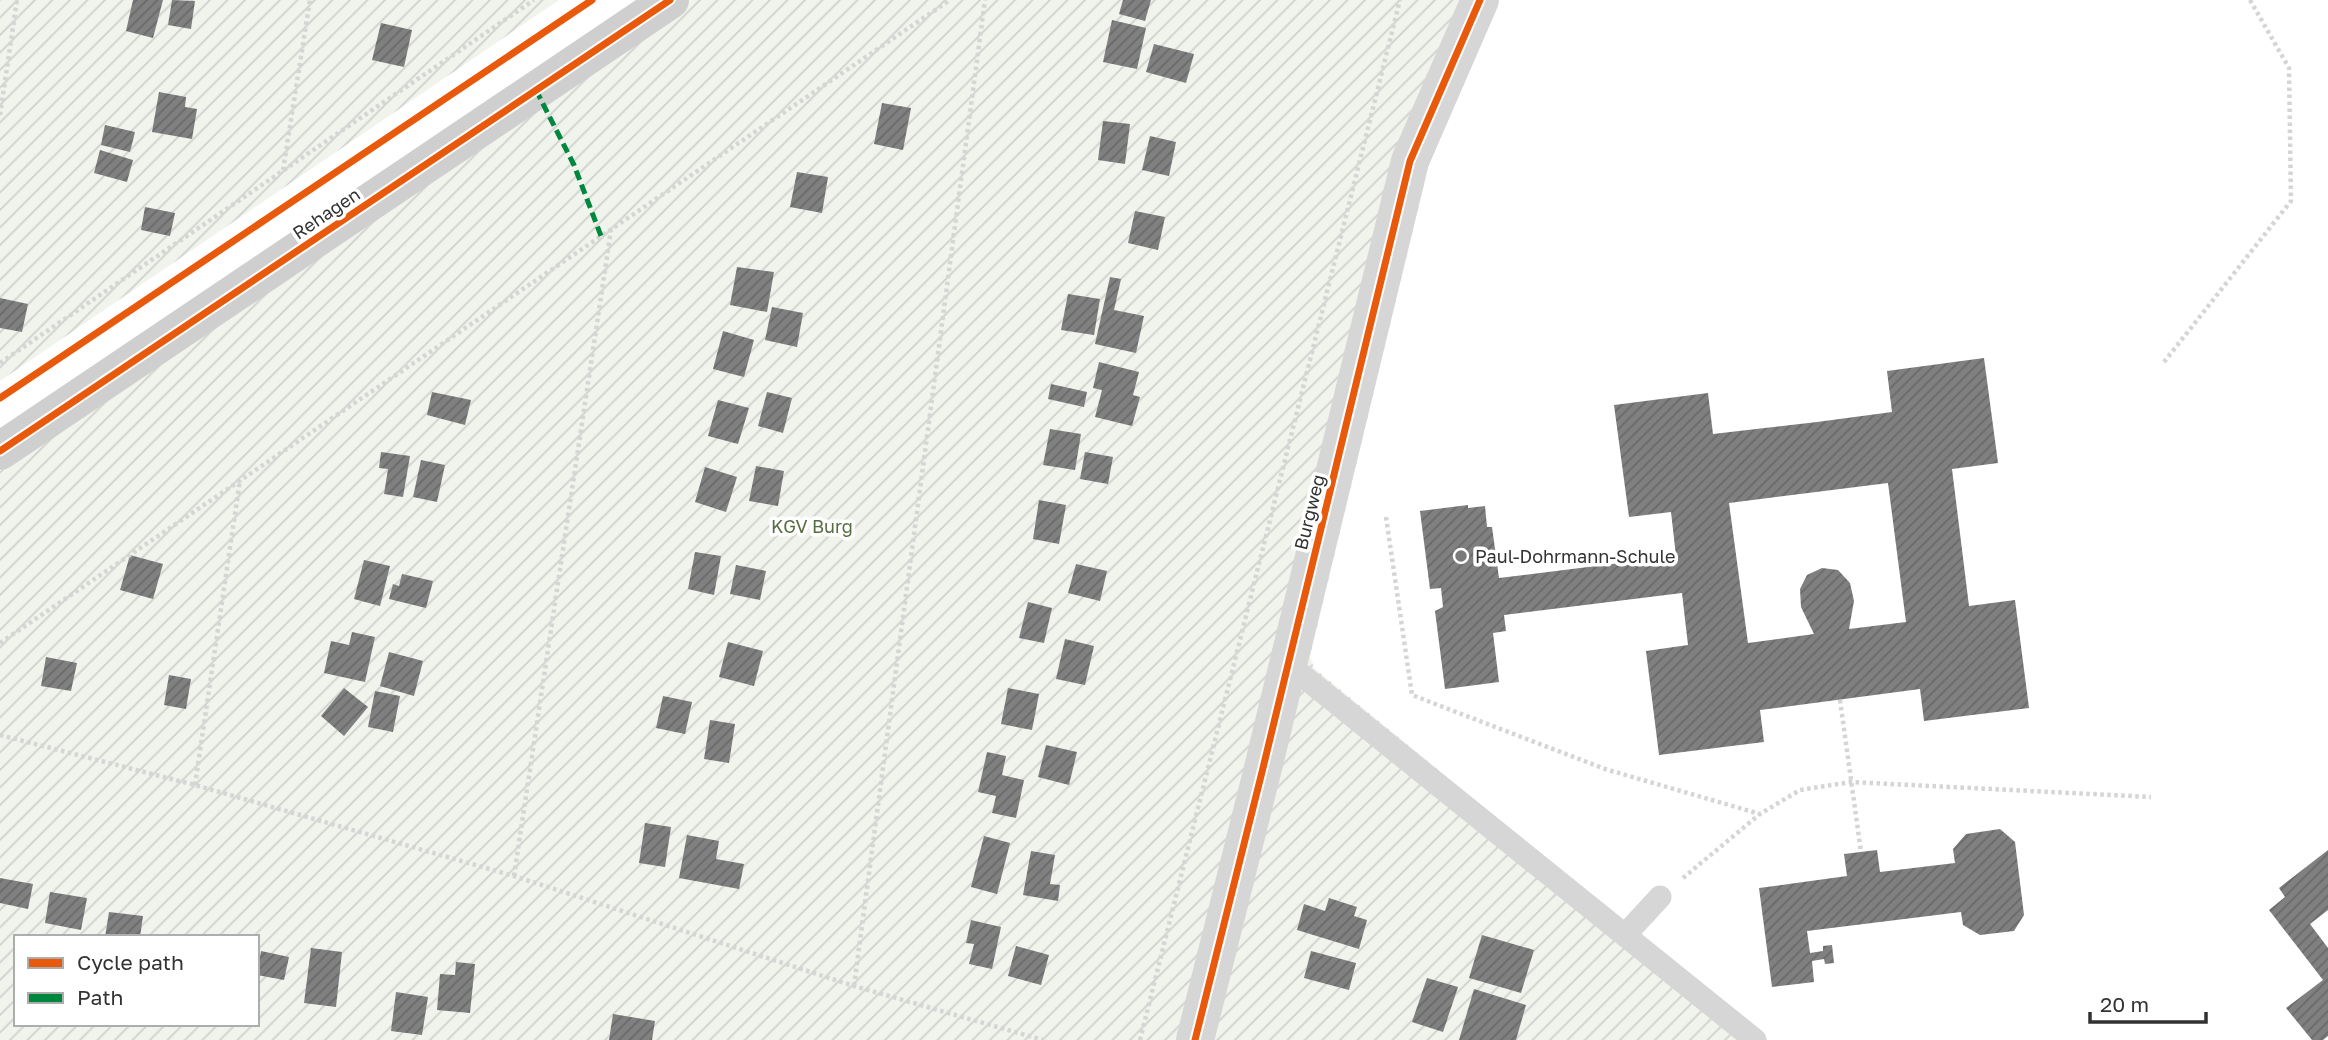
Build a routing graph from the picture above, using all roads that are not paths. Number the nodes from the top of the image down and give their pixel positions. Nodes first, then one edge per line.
1 (670, 0) edge
2 (1480, 0) edge
3 (0, 452) edge
4 (1288, 664) junction
5 (1660, 897) road end
6 (1625, 934) junction
7 (1195, 1040) edge
8 (1755, 1040) edge

1 - 3 street, Rehagen
2 - 4 street, Burgweg
4 - 6 lane
4 - 7 street, Burgweg
5 - 6 lane
6 - 8 lane

